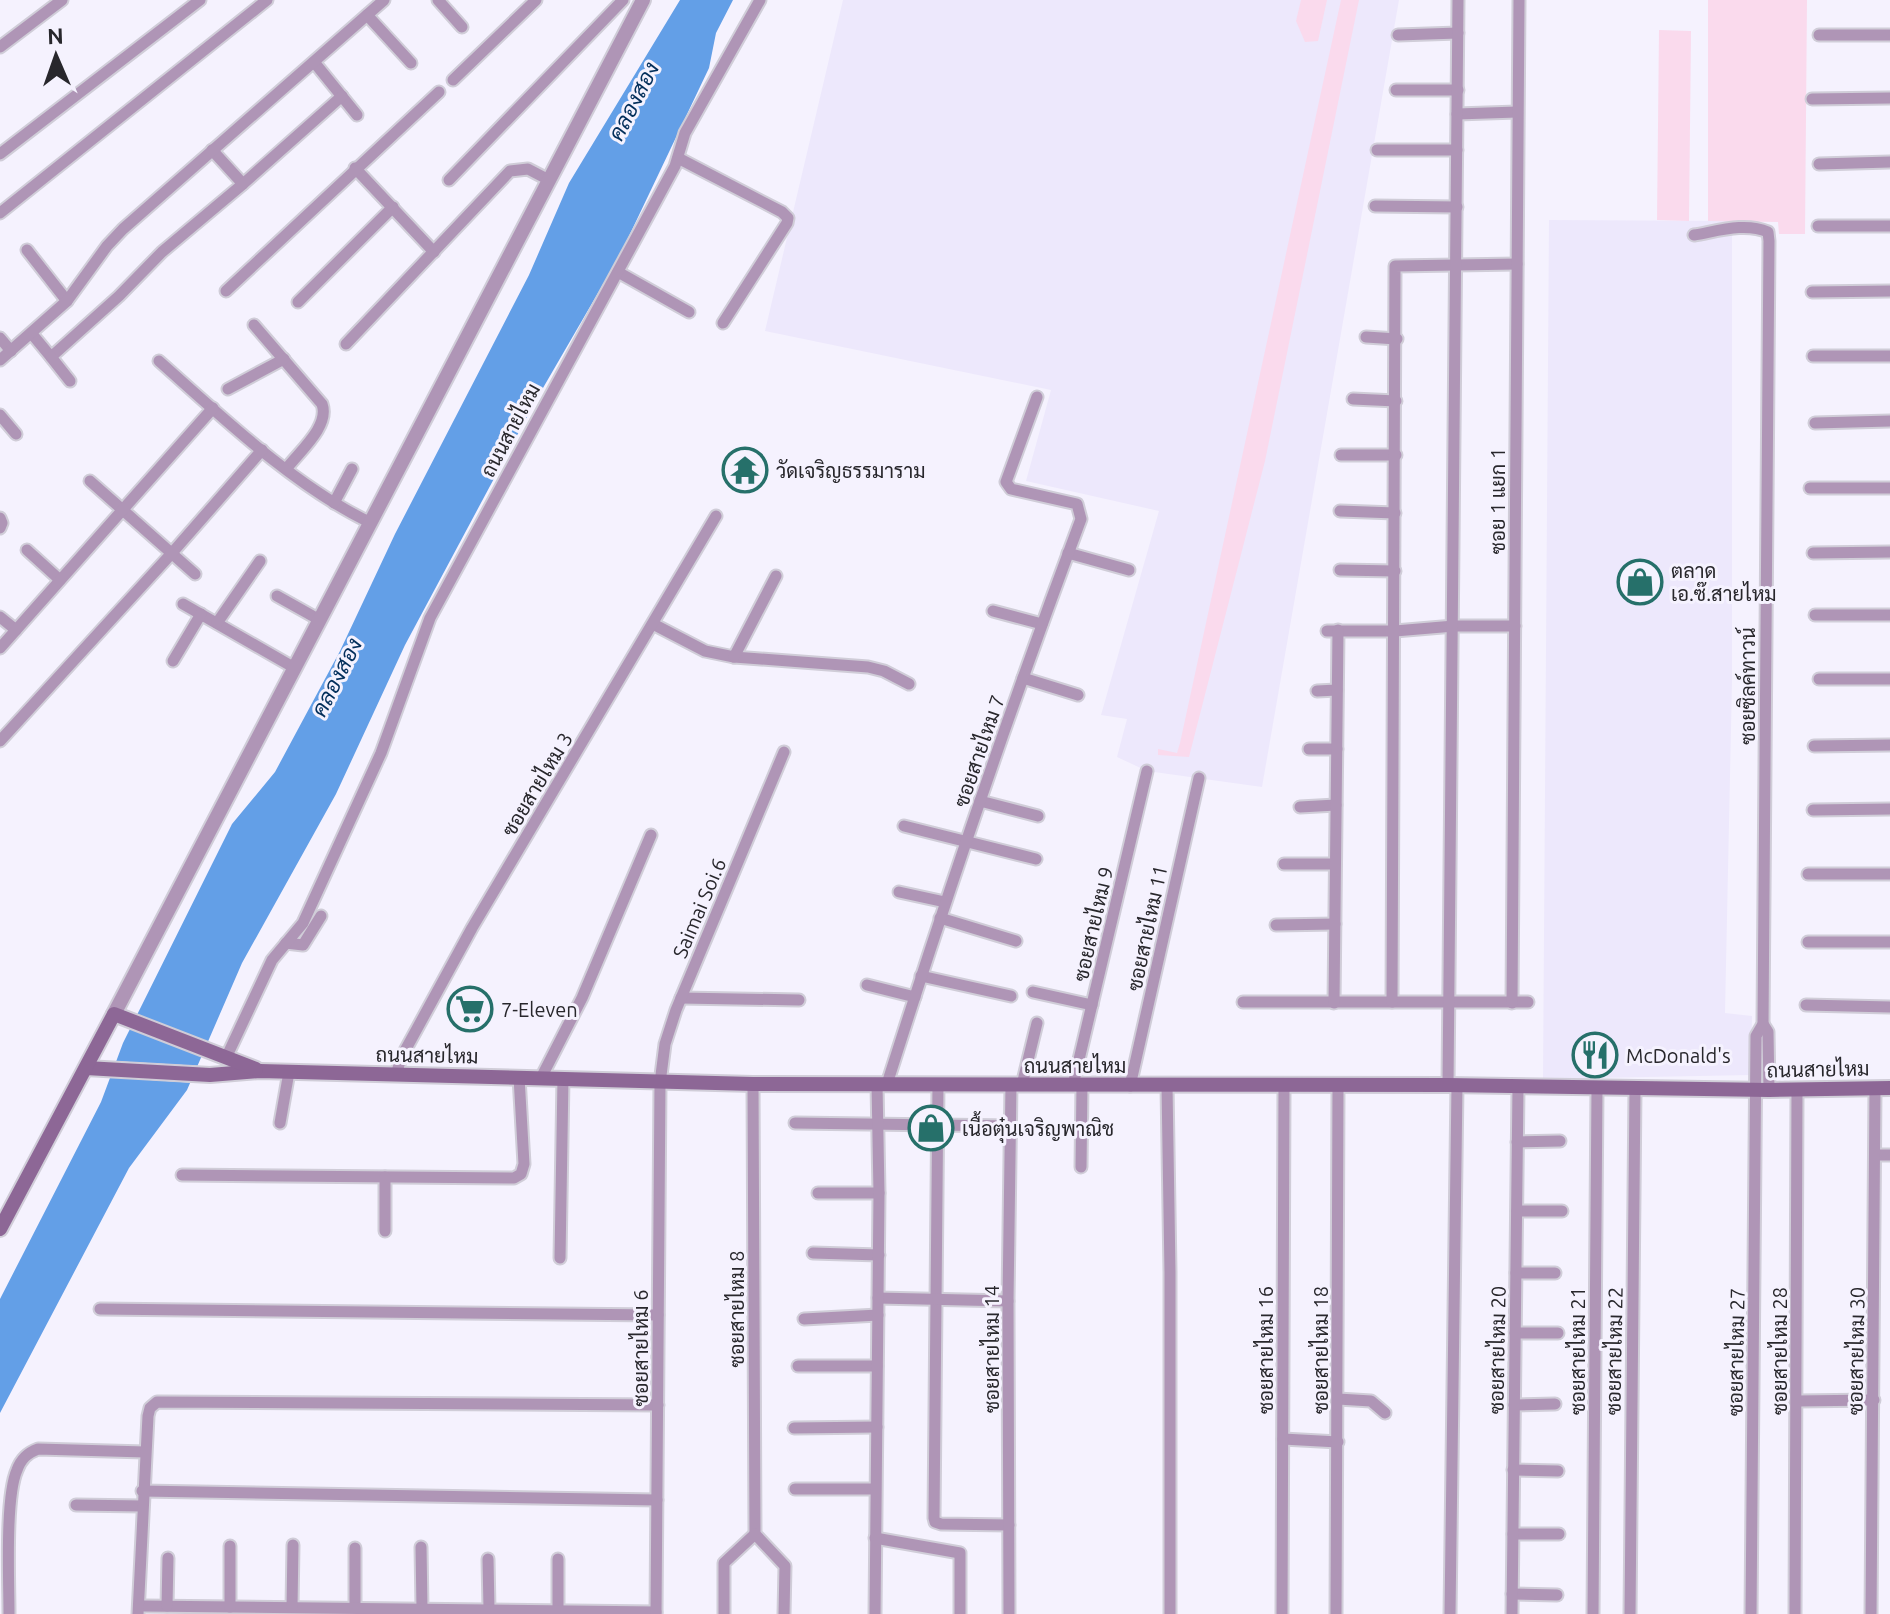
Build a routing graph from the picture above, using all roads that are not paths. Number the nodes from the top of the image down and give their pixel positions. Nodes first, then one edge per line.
1 (62, 0) edge
2 (200, 0) edge
3 (267, 0) edge
4 (384, 0) edge
5 (438, 0) edge
6 (536, 0) edge
7 (623, 0) edge
8 (760, 0) edge
9 (1458, 0) edge
10 (1519, 0) edge
11 (640, 1) edge
12 (367, 15) junction
13 (462, 27) dead end
14 (1458, 33) junction
15 (1398, 35) dead end
16 (1819, 35) dead end
17 (1890, 35) edge
18 (0, 47) edge
19 (314, 62) junction
20 (411, 63) dead end
21 (453, 80) dead end
22 (1396, 90) dead end
23 (1458, 90) junction
24 (439, 92) dead end
25 (342, 96) junction
26 (1890, 98) edge
27 (1812, 99) dead end
28 (1517, 112) junction
29 (1457, 114) junction
30 (357, 115) dead end
31 (212, 150) junction
32 (1377, 150) dead end
33 (1457, 150) junction
34 (0, 154) edge
35 (678, 158) junction
36 (1890, 162) edge
37 (1819, 164) dead end
38 (355, 168) junction
39 (449, 180) dead end
40 (549, 180) junction
41 (243, 184) junction
42 (1375, 206) dead end
43 (393, 207) junction
44 (1457, 207) junction
45 (0, 213) edge
46 (1818, 226) dead end
47 (1890, 226) edge
48 (1694, 235) dead end
49 (27, 250) dead end
50 (434, 252) junction
51 (1457, 264) junction
52 (1517, 264) junction
53 (618, 272) junction
54 (226, 291) dead end
55 (1890, 291) edge
56 (1812, 292) dead end
57 (67, 301) junction
58 (298, 302) dead end
59 (689, 312) dead end
60 (723, 323) dead end
61 (254, 325) dead end
62 (32, 334) junction
63 (1366, 337) dead end
64 (0, 338) edge
65 (1397, 339) junction
66 (346, 344) dead end
67 (11, 351) junction
68 (1813, 356) dead end
69 (1890, 356) edge
70 (51, 357) junction
71 (284, 359) junction
72 (0, 360) edge
73 (159, 361) dead end
74 (70, 381) dead end
75 (228, 389) dead end
76 (1037, 397) dead end
77 (1353, 399) dead end
78 (1396, 401) junction
79 (213, 408) junction
80 (0, 415) edge
81 (1890, 421) edge
82 (1815, 423) dead end
83 (16, 434) dead end
84 (262, 450) junction
85 (1341, 455) dead end
86 (1396, 455) junction
87 (287, 468) junction
88 (352, 469) dead end
89 (90, 481) dead end
90 (1810, 488) dead end
91 (1890, 488) edge
92 (334, 503) junction
93 (122, 510) junction
94 (1340, 511) dead end
95 (1395, 513) junction
96 (716, 516) dead end
97 (0, 518) edge
98 (369, 522) junction
99 (0, 528) edge
100 (27, 550) dead end
101 (1890, 552) edge
102 (172, 553) junction
103 (1068, 553) junction
104 (1813, 553) dead end
105 (260, 561) dead end
106 (1129, 570) dead end
107 (1340, 570) dead end
108 (1395, 571) junction
109 (195, 574) dead end
110 (776, 576) dead end
111 (60, 580) junction
112 (277, 596) dead end
113 (183, 604) dead end
114 (993, 611) dead end
115 (201, 614) junction
116 (1815, 615) dead end
117 (1890, 615) edge
118 (0, 617) edge
119 (318, 619) junction
120 (217, 623) junction
121 (653, 624) junction
122 (1042, 624) junction
123 (1454, 626) junction
124 (1515, 626) junction
125 (16, 630) junction
126 (1395, 631) junction
127 (0, 648) edge
128 (734, 657) junction
129 (173, 661) dead end
130 (293, 667) junction
131 (1023, 678) junction
132 (1819, 679) dead end
133 (1890, 679) edge
134 (909, 684) dead end
135 (1337, 690) junction
136 (1317, 691) dead end
137 (1078, 695) dead end
138 (0, 741) edge
139 (1890, 745) edge
140 (1814, 746) dead end
141 (1309, 749) dead end
142 (1337, 749) junction
143 (784, 752) dead end
144 (1147, 771) dead end
145 (1199, 778) dead end
146 (980, 801) junction
147 (1336, 805) junction
148 (1300, 807) dead end
149 (1890, 809) edge
150 (1813, 810) dead end
151 (1038, 816) dead end
152 (904, 826) dead end
153 (651, 835) dead end
154 (966, 841) junction
155 (1036, 859) dead end
156 (1284, 864) dead end
157 (1335, 864) junction
158 (1808, 874) dead end
159 (1890, 874) edge
160 (899, 892) dead end
161 (945, 902) junction
162 (321, 916) dead end
163 (940, 918) junction
164 (1335, 924) junction
165 (1276, 925) dead end
166 (1016, 941) dead end
167 (1808, 942) dead end
168 (1890, 942) edge
169 (286, 943) junction
170 (921, 976) junction
171 (867, 985) dead end
172 (1033, 992) dead end
173 (1011, 996) dead end
174 (915, 997) junction
175 (681, 998) junction
176 (799, 1000) dead end
177 (1450, 1001) junction
178 (1243, 1002) dead end
179 (1392, 1002) junction
180 (1528, 1002) dead end
181 (1334, 1003) junction
182 (1512, 1003) junction
183 (1092, 1005) junction
184 (1806, 1005) dead end
185 (1890, 1007) edge
186 (121, 1017) junction
187 (1037, 1023) dead end
188 (220, 1055) junction
189 (86, 1068) junction
190 (260, 1071) junction
191 (289, 1072) junction
192 (396, 1075) junction
193 (519, 1077) junction
194 (541, 1078) junction
195 (563, 1078) junction
196 (660, 1083) junction
197 (753, 1084) junction
198 (882, 1084) junction
199 (938, 1084) junction
200 (1017, 1085) junction
201 (1078, 1085) junction
202 (1452, 1085) junction
203 (1130, 1086) junction
204 (1167, 1086) junction
205 (1338, 1086) junction
206 (1284, 1087) junction
207 (1518, 1087) junction
208 (1597, 1088) junction
209 (1883, 1088) edge
210 (1635, 1089) junction
211 (1797, 1089) junction
212 (1763, 1090) junction
213 (877, 1122) junction
214 (280, 1123) dead end
215 (795, 1123) dead end
216 (937, 1126) junction
217 (1011, 1126) junction
218 (1560, 1141) dead end
219 (1517, 1142) junction
220 (1875, 1155) junction
221 (1890, 1155) edge
222 (1081, 1167) dead end
223 (182, 1175) dead end
224 (385, 1177) junction
225 (818, 1193) dead end
226 (879, 1193) junction
227 (1517, 1211) junction
228 (1562, 1211) dead end
229 (0, 1229) edge
230 (385, 1231) dead end
231 (813, 1253) dead end
232 (879, 1255) junction
233 (560, 1258) dead end
234 (1516, 1273) junction
235 (1555, 1273) dead end
236 (878, 1298) junction
237 (936, 1301) junction
238 (1008, 1301) junction
239 (100, 1309) dead end
240 (658, 1315) junction
241 (878, 1315) junction
242 (804, 1319) dead end
243 (1515, 1333) junction
244 (1558, 1333) dead end
245 (798, 1366) dead end
246 (877, 1366) junction
247 (1338, 1399) junction
248 (1874, 1400) junction
249 (1797, 1401) junction
250 (1555, 1404) dead end
251 (658, 1405) junction
252 (1514, 1405) junction
253 (1385, 1413) dead end
254 (877, 1427) junction
255 (794, 1428) dead end
256 (1283, 1439) junction
257 (1338, 1442) junction
258 (145, 1452) junction
259 (1513, 1470) junction
260 (1558, 1471) dead end
261 (795, 1489) dead end
262 (875, 1489) junction
263 (142, 1491) junction
264 (657, 1500) junction
265 (76, 1505) dead end
266 (142, 1506) junction
267 (1009, 1525) junction
268 (755, 1534) junction
269 (1513, 1534) junction
270 (1559, 1534) dead end
271 (875, 1538) junction
272 (293, 1545) dead end
273 (230, 1546) dead end
274 (421, 1547) dead end
275 (355, 1548) dead end
276 (168, 1558) dead end
277 (488, 1559) dead end
278 (558, 1559) dead end
279 (1512, 1594) junction
280 (1557, 1595) dead end
281 (167, 1606) junction
282 (230, 1607) junction
283 (292, 1607) junction
284 (355, 1607) junction
285 (422, 1608) junction
286 (489, 1609) junction
287 (141, 1610) edge
288 (558, 1610) junction
289 (656, 1613) edge
290 (9, 1614) edge
291 (724, 1614) edge
292 (784, 1614) edge
293 (875, 1614) edge
294 (960, 1614) edge
295 (1009, 1614) edge
296 (1170, 1614) edge
297 (1282, 1614) edge
298 (1336, 1614) edge
299 (1450, 1614) edge
300 (1512, 1614) edge
301 (1593, 1614) edge
302 (1630, 1614) edge
303 (1751, 1614) edge
304 (1795, 1614) edge
305 (1871, 1614) edge

1 - 18 street
2 - 34 street
3 - 45 street
4 - 12 street
5 - 13 street
6 - 21 street
7 - 39 street
8 - 35 street, ถนนสายไหม
9 - 14 street
10 - 28 street, ซอย 1 แยก 1
11 - 40 street
12 - 19 street
12 - 20 street
14 - 15 street
14 - 23 street
16 - 17 street
19 - 25 street
19 - 31 street
22 - 23 street
23 - 29 street
24 - 38 street
25 - 30 street
25 - 41 street
26 - 27 street
28 - 29 street
28 - 52 street, ซอย 1 แยก 1
29 - 33 street
31 - 41 street
31 - 57 street
32 - 33 street
33 - 44 street
35 - 53 street, ถนนสายไหม
35 - 60 street
36 - 37 street
38 - 43 street
38 - 54 street
40 - 50 street
40 - 98 street
41 - 70 street
42 - 44 street
43 - 50 street
43 - 58 street
44 - 51 street
46 - 47 street
48 - 212 street, ซอยซิลค์ทาวน์
49 - 57 street
50 - 66 street
51 - 52 street
51 - 65 street
51 - 123 street
52 - 124 street, ซอย 1 แยก 1
53 - 59 street
53 - 169 street, ถนนสายไหม
55 - 56 street
57 - 62 street
61 - 71 street
62 - 67 street
62 - 70 street
63 - 65 street
64 - 67 street
65 - 78 street
67 - 72 street
68 - 69 street
70 - 74 street
71 - 75 street
71 - 87 street
73 - 79 street
76 - 103 street, ซอยสายไหม 7
77 - 78 street
78 - 86 street
79 - 84 street
79 - 93 street
80 - 83 street
81 - 82 street
84 - 87 street
84 - 102 street
85 - 86 street
86 - 95 street
87 - 92 street
88 - 92 street
89 - 93 street
90 - 91 street
92 - 98 street
93 - 102 street
93 - 111 street
94 - 95 street
95 - 108 street
96 - 121 street, ซอยสายไหม 3
97 - 99 street
98 - 119 street
100 - 111 street
101 - 104 street
102 - 109 street
102 - 138 street
103 - 106 street
103 - 122 street, ซอยสายไหม 7
105 - 120 street
107 - 108 street
108 - 126 street
110 - 128 street
111 - 125 street
112 - 119 street
113 - 115 street
114 - 122 street
115 - 120 street
115 - 129 street
116 - 117 street
118 - 125 street
119 - 130 street
120 - 130 street
121 - 128 street
121 - 192 street, ซอยสายไหม 3
122 - 131 street, ซอยสายไหม 7
123 - 124 street
123 - 126 street
123 - 177 street
124 - 182 street, ซอย 1 แยก 1
125 - 127 street
126 - 135 street
126 - 179 street
128 - 134 street
130 - 186 street
131 - 137 street
131 - 146 street, ซอยสายไหม 7
132 - 133 street
135 - 136 street
135 - 142 street
139 - 140 street
141 - 142 street
142 - 147 street
143 - 175 street, Saimai Soi.6
144 - 183 street, ซอยสายไหม 9
145 - 203 street, ซอยสายไหม 11
146 - 151 street
146 - 154 street, ซอยสายไหม 7
147 - 148 street
147 - 157 street
149 - 150 street
152 - 154 street
153 - 194 street
154 - 155 street
154 - 161 street, ซอยสายไหม 7
156 - 157 street
157 - 164 street
158 - 159 street
160 - 161 street
161 - 163 street, ซอยสายไหม 7
162 - 169 street
163 - 166 street
163 - 170 street, ซอยสายไหม 7
164 - 165 street
164 - 181 street
167 - 168 street
169 - 188 street, ถนนสายไหม
170 - 173 street
170 - 174 street, ซอยสายไหม 7
171 - 174 street
172 - 183 street
174 - 198 street, ซอยสายไหม 7
175 - 176 street
175 - 196 street, Saimai Soi.6
177 - 179 street
177 - 182 street
177 - 202 street
178 - 181 street
179 - 181 street
180 - 182 street
183 - 201 street, ซอยสายไหม 9
184 - 185 street
186 - 188 main road, ถนนสายไหม
186 - 189 main road
187 - 200 street, ซอยสายไหม 14
188 - 190 main road, ถนนสายไหม
189 - 190 main road, ถนนสายไหม
189 - 229 main road
190 - 191 main road, ถนนสายไหม
191 - 192 main road, ถนนสายไหม
191 - 214 street
192 - 193 main road, ถนนสายไหม
193 - 194 main road, ถนนสายไหม
193 - 224 street
194 - 195 main road, ถนนสายไหม
195 - 196 main road, ถนนสายไหม
195 - 233 street
196 - 197 main road, ถนนสายไหม
196 - 240 street, ซอยสายไหม 6
197 - 198 main road, ถนนสายไหม
197 - 268 street, ซอยสายไหม 8
198 - 199 main road, ถนนสายไหม
198 - 213 street, ซอยสายไหม 7
199 - 200 main road, ถนนสายไหม
199 - 216 street
200 - 201 main road, ถนนสายไหม
200 - 217 street, ซอยสายไหม 14
201 - 203 main road, ถนนสายไหม
201 - 222 street, ซอยสายไหม 9
202 - 205 main road, ถนนสายไหม
202 - 207 main road, ถนนสายไหม
202 - 299 street
203 - 204 main road, ถนนสายไหม
204 - 206 main road, ถนนสายไหม
204 - 296 street
205 - 206 main road, ถนนสายไหม
205 - 247 street, ซอยสายไหม 18
206 - 256 street, ซอยสายไหม 16
207 - 208 main road, ถนนสายไหม
207 - 219 street, ซอยสายไหม 20
208 - 210 main road, ถนนสายไหม
208 - 301 street, ซอยสายไหม 21
209 - 211 main road, ถนนสายไหม
209 - 220 street, ซอยสายไหม 30
210 - 212 main road, ถนนสายไหม
210 - 302 street, ซอยสายไหม 22
211 - 212 main road, ถนนสายไหม
211 - 249 street, ซอยสายไหม 28
212 - 303 street, ซอยสายไหม 27
213 - 215 street
213 - 216 street
213 - 226 street, ซอยสายไหม 7
216 - 217 street
216 - 237 street
217 - 238 street, ซอยสายไหม 14
218 - 219 street
219 - 227 street, ซอยสายไหม 20
220 - 221 street
220 - 248 street, ซอยสายไหม 30
223 - 224 street
224 - 230 street
225 - 226 street
226 - 232 street, ซอยสายไหม 7
227 - 228 street
227 - 234 street, ซอยสายไหม 20
231 - 232 street
232 - 236 street, ซอยสายไหม 7
234 - 235 street
234 - 243 street, ซอยสายไหม 20
236 - 237 street
236 - 241 street, ซอยสายไหม 7
237 - 238 street
237 - 267 street
238 - 267 street, ซอยสายไหม 14
239 - 240 street
240 - 251 street, ซอยสายไหม 6
241 - 242 street
241 - 246 street, ซอยสายไหม 7
243 - 244 street
243 - 252 street, ซอยสายไหม 20
245 - 246 street
246 - 254 street, ซอยสายไหม 7
247 - 253 street
247 - 257 street, ซอยสายไหม 18
248 - 249 street
248 - 305 street, ซอยสายไหม 30
249 - 304 street, ซอยสายไหม 28
250 - 252 street
251 - 258 street
251 - 264 street, ซอยสายไหม 6
252 - 259 street, ซอยสายไหม 20
254 - 255 street
254 - 262 street, ซอยสายไหม 7
256 - 257 street
256 - 297 street, ซอยสายไหม 16
257 - 298 street, ซอยสายไหม 18
258 - 263 street
258 - 290 street
259 - 260 street
259 - 269 street, ซอยสายไหม 20
261 - 262 street
262 - 271 street, ซอยสายไหม 7
263 - 264 street
263 - 266 street
264 - 289 street, ซอยสายไหม 6
265 - 266 street
266 - 287 street
267 - 295 street, ซอยสายไหม 14
268 - 291 street
268 - 292 street
269 - 270 street
269 - 279 street, ซอยสายไหม 20
271 - 293 street, ซอยสายไหม 7
271 - 294 street
272 - 283 street
273 - 282 street
274 - 285 street
275 - 284 street
276 - 281 street
277 - 286 street
278 - 288 street
279 - 280 street
279 - 300 street, ซอยสายไหม 20
281 - 282 street
281 - 287 street
282 - 283 street
283 - 284 street
284 - 285 street
285 - 286 street
286 - 288 street
288 - 289 street

